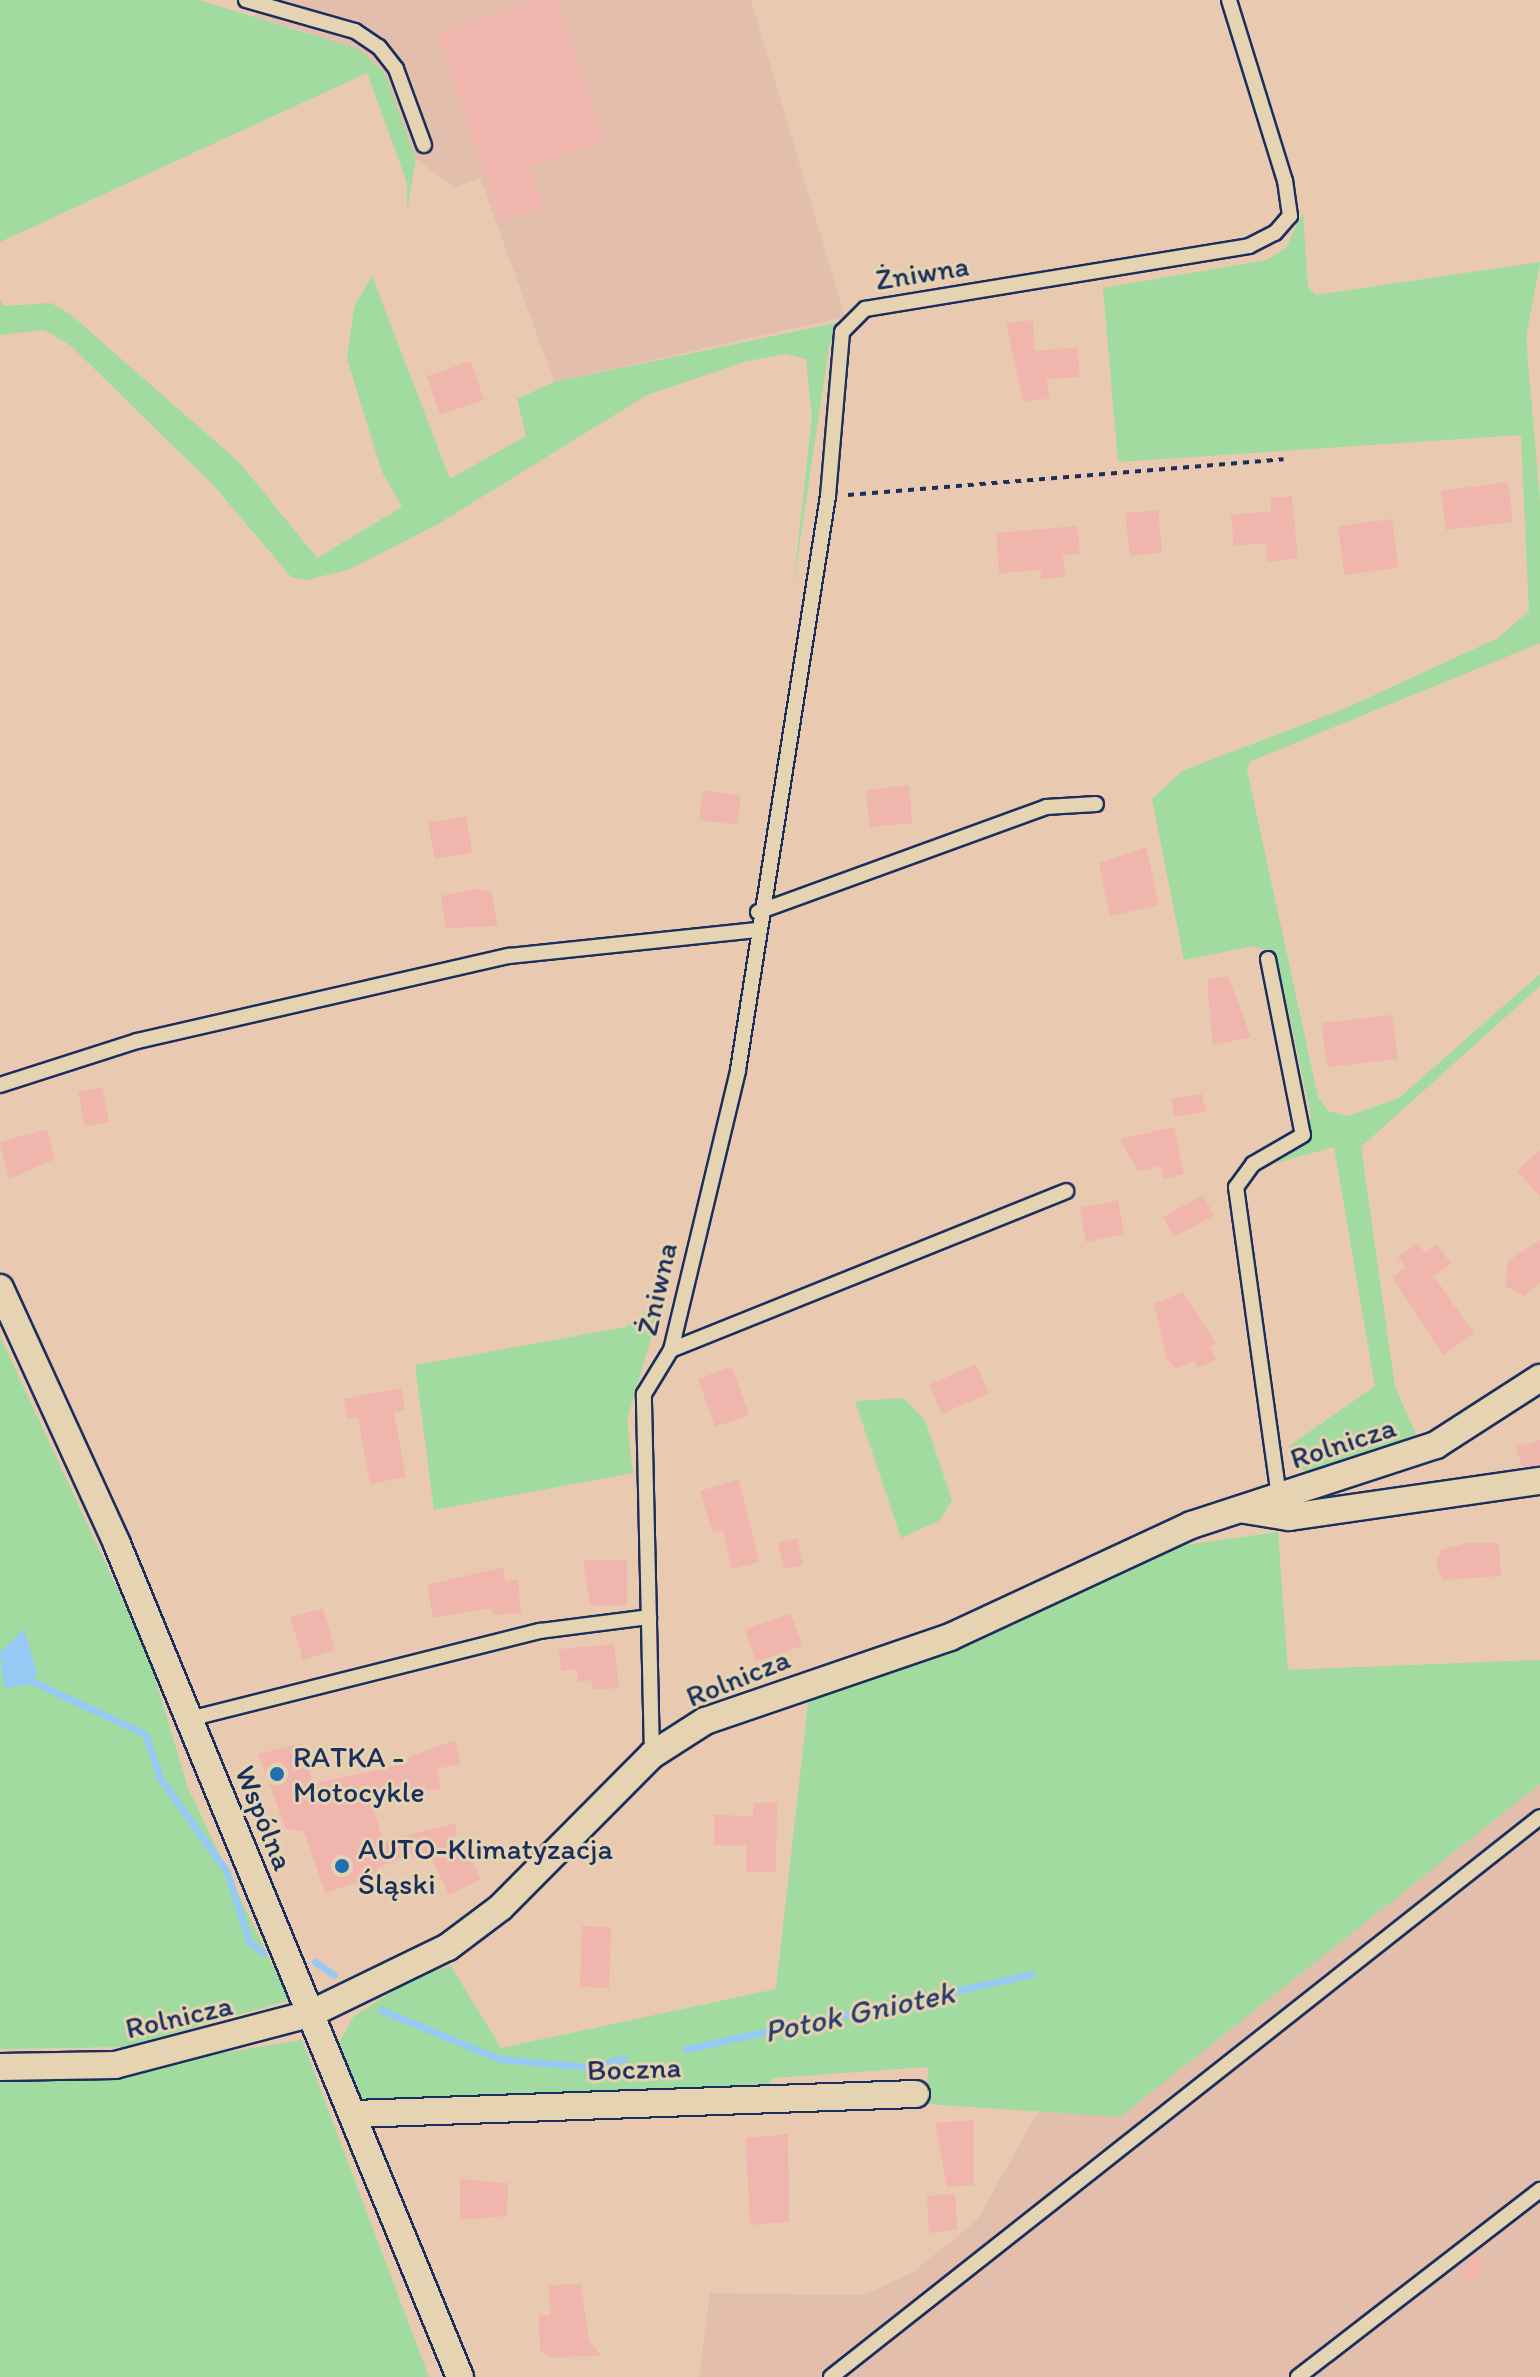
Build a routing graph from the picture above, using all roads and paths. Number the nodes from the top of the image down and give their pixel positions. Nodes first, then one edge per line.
1 (246, 0) edge
2 (1229, 0) edge
3 (424, 145) dead end
4 (1284, 459) dead end
5 (828, 496) junction
6 (1096, 804) dead end
7 (758, 912) junction
8 (755, 930) junction
9 (1268, 959) dead end
10 (0, 1085) edge
11 (1066, 1191) dead end
12 (0, 1288) edge
13 (671, 1350) junction
14 (1540, 1378) edge
15 (1540, 1481) edge
16 (1279, 1496) junction
17 (1237, 1509) junction
18 (649, 1617) junction
19 (189, 1719) junction
20 (652, 1755) junction
21 (1540, 1817) edge
22 (310, 2014) junction
23 (0, 2067) edge
24 (916, 2094) dead end
25 (354, 2114) junction
26 (1540, 2190) edge
27 (460, 2377) edge
28 (831, 2377) edge
29 (1298, 2377) edge

1 - 3 lane
2 - 5 lane, Żniwna
4 - 5 path
5 - 7 lane, Żniwna
6 - 7 lane
7 - 8 lane, Żniwna
8 - 10 lane
8 - 13 lane, Żniwna
9 - 16 lane
11 - 13 lane
12 - 19 street, Wspólna
13 - 18 lane, Żniwna
14 - 16 street, Rolnicza
15 - 17 street
16 - 17 street, Rolnicza
17 - 20 street, Rolnicza
18 - 19 lane
18 - 20 lane, Żniwna
19 - 22 street, Wspólna
20 - 22 street, Rolnicza
21 - 28 lane
22 - 23 street, Rolnicza
22 - 25 street, Wspólna
24 - 25 street, Boczna
25 - 27 street, Wspólna
26 - 29 lane

